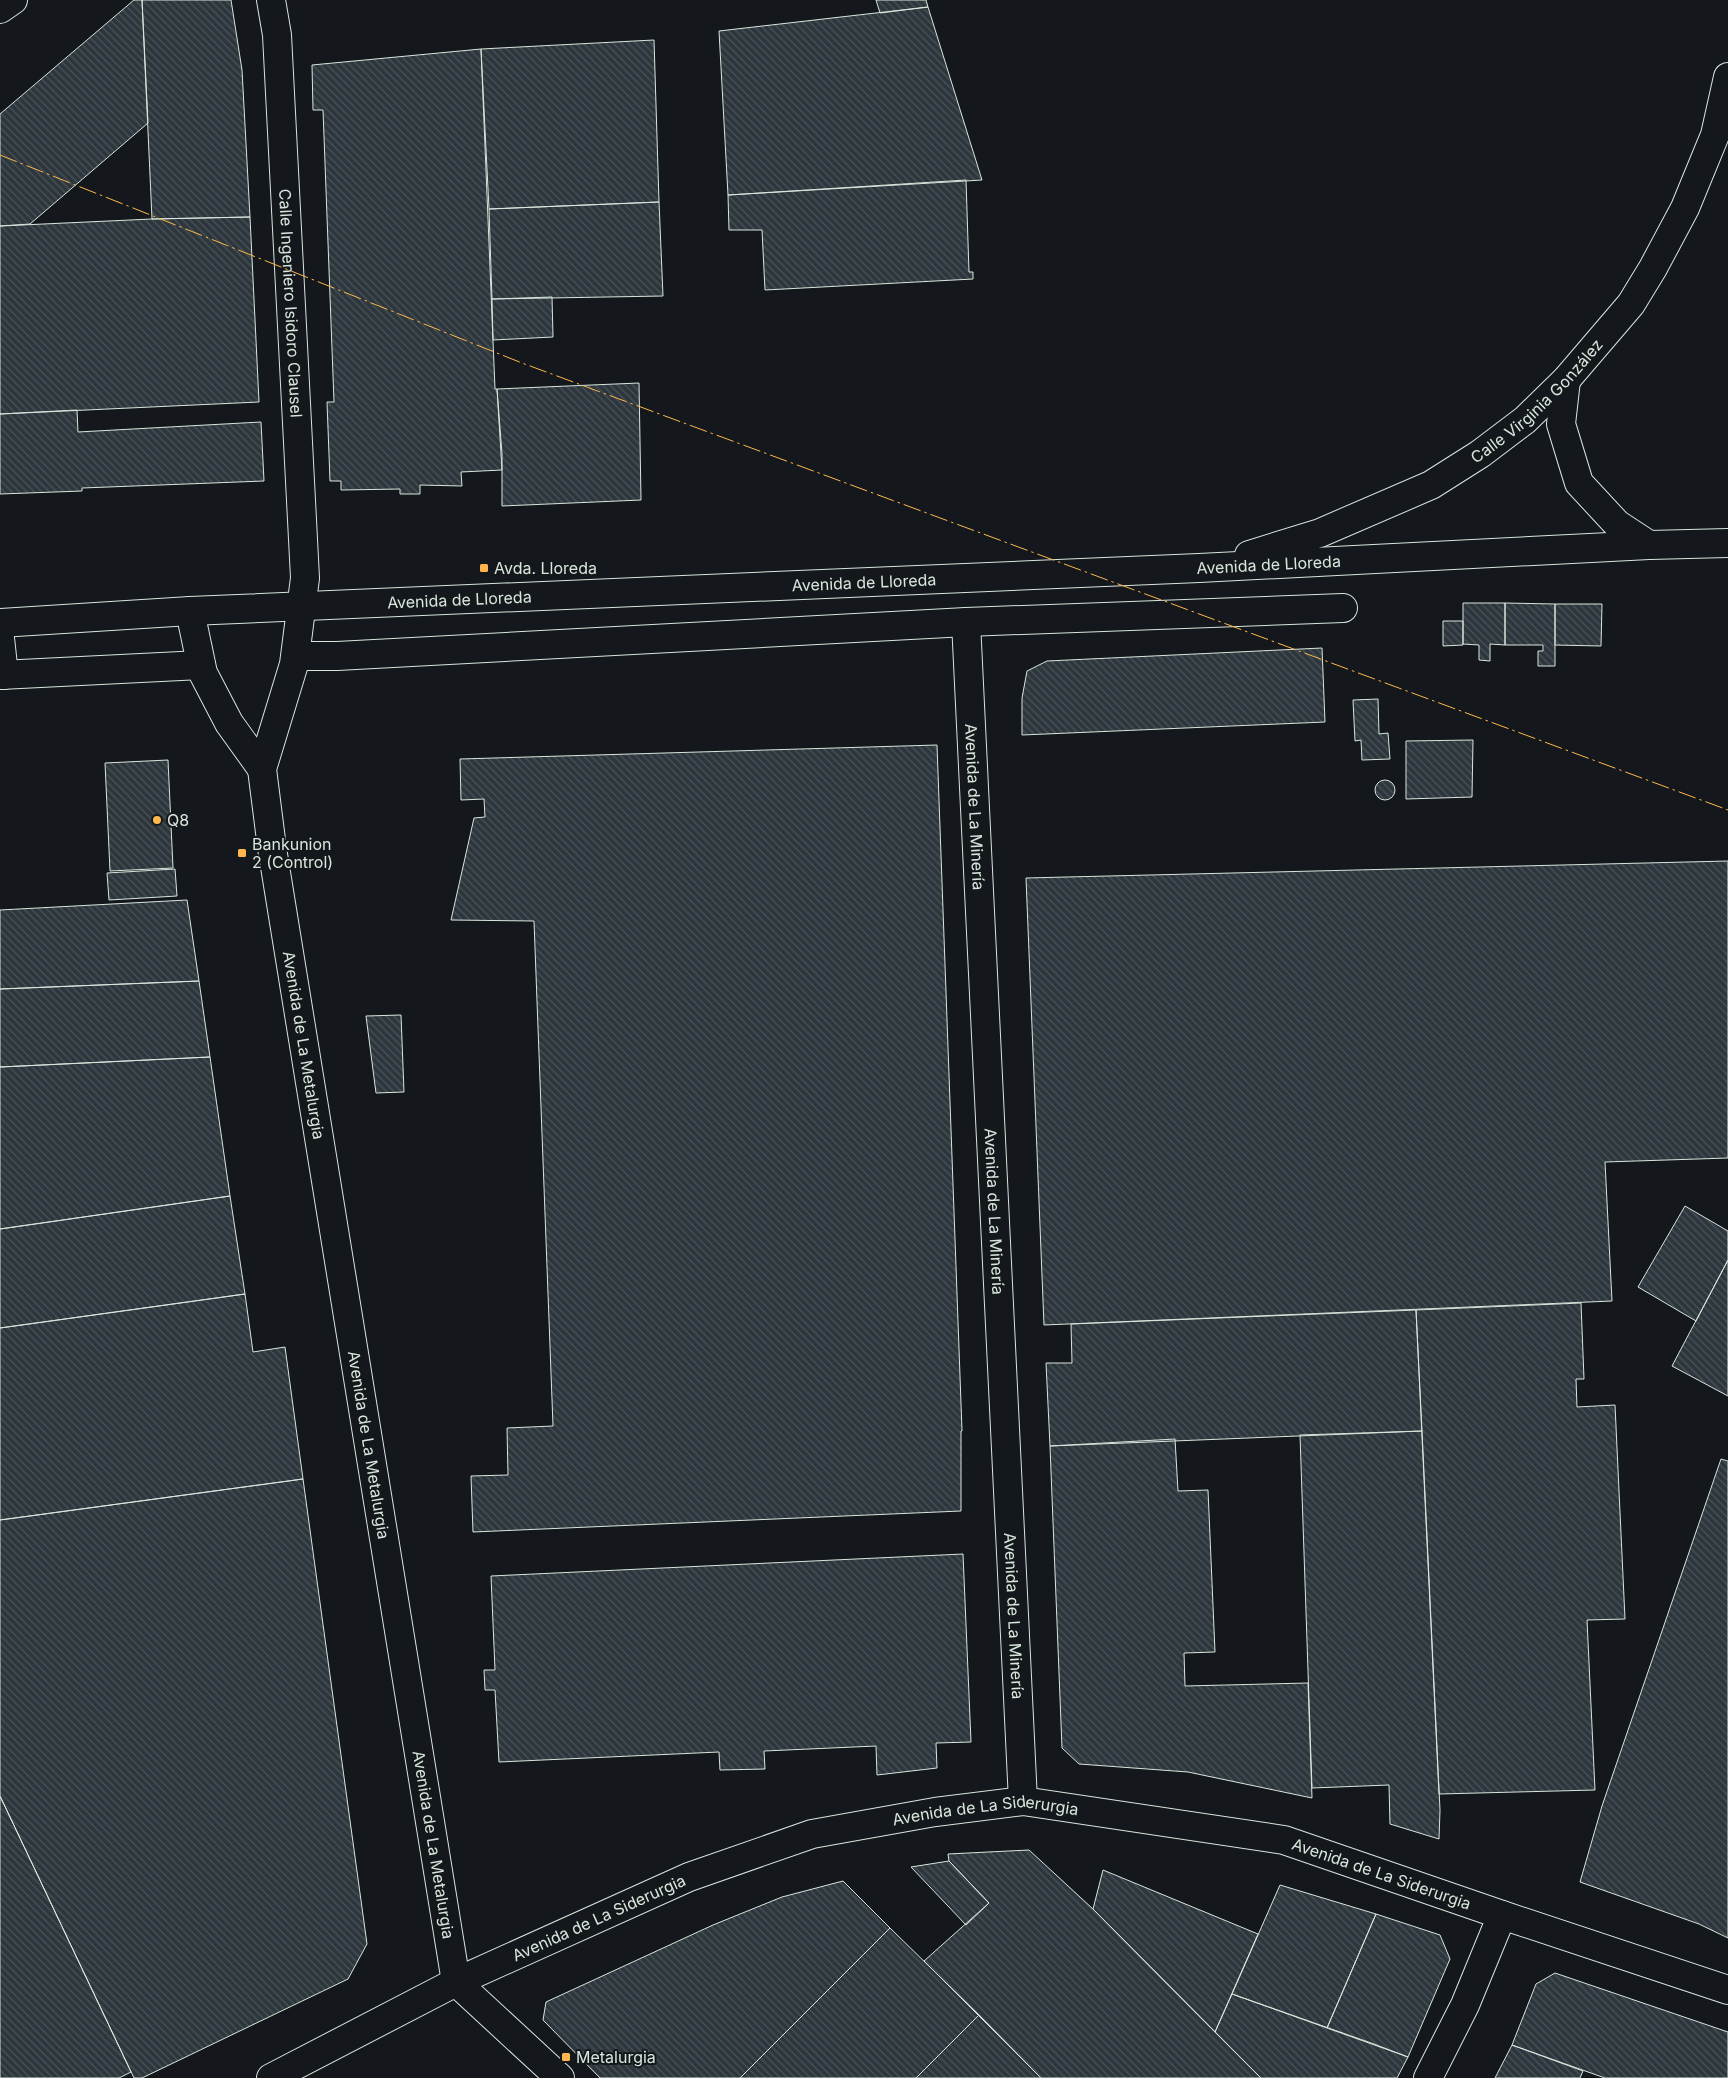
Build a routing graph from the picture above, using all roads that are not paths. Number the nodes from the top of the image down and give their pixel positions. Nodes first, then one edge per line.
1 (13, 0) edge
2 (271, 0) edge
3 (0, 10) edge
4 (1728, 77) edge
5 (1566, 380) junction
6 (1728, 543) edge
7 (1648, 545) junction
8 (1199, 568) junction
9 (302, 607) junction
10 (1343, 608) dead end
11 (190, 611) junction
12 (966, 622) junction
13 (0, 623) edge
14 (0, 638) edge
15 (296, 656) junction
16 (201, 665) junction
17 (2, 675) edge
18 (262, 768) junction
19 (1023, 1801) junction
20 (1502, 1915) junction
21 (456, 1982) junction
22 (1728, 1990) edge
23 (271, 2078) edge
24 (560, 2078) edge
25 (1428, 2078) edge

1 - 3 street
2 - 9 street, Calle Ingeniero Isidoro Clausel
4 - 5 street, Calle Virginia González
5 - 7 street
5 - 8 street, Calle Virginia González
6 - 7 street, Avenida de Lloreda
7 - 8 street, Avenida de Lloreda
8 - 9 street, Avenida de Lloreda
9 - 11 street, Avenida de Lloreda
9 - 15 street, Calle Ingeniero Isidoro Clausel
10 - 12 street
11 - 13 street, Avenida de Lloreda
11 - 16 street
12 - 15 street
12 - 19 street, Avenida de La Minería
14 - 17 street
15 - 18 street, Calle Ingeniero Isidoro Clausel
16 - 17 street
16 - 18 street
18 - 21 street, Avenida de La Metalurgia
19 - 20 street, Avenida de La Siderurgia
19 - 21 street, Avenida de La Siderurgia
20 - 22 street, Avenida de La Siderurgia
20 - 25 street
21 - 23 street, Avenida de La Siderurgia
21 - 24 street

